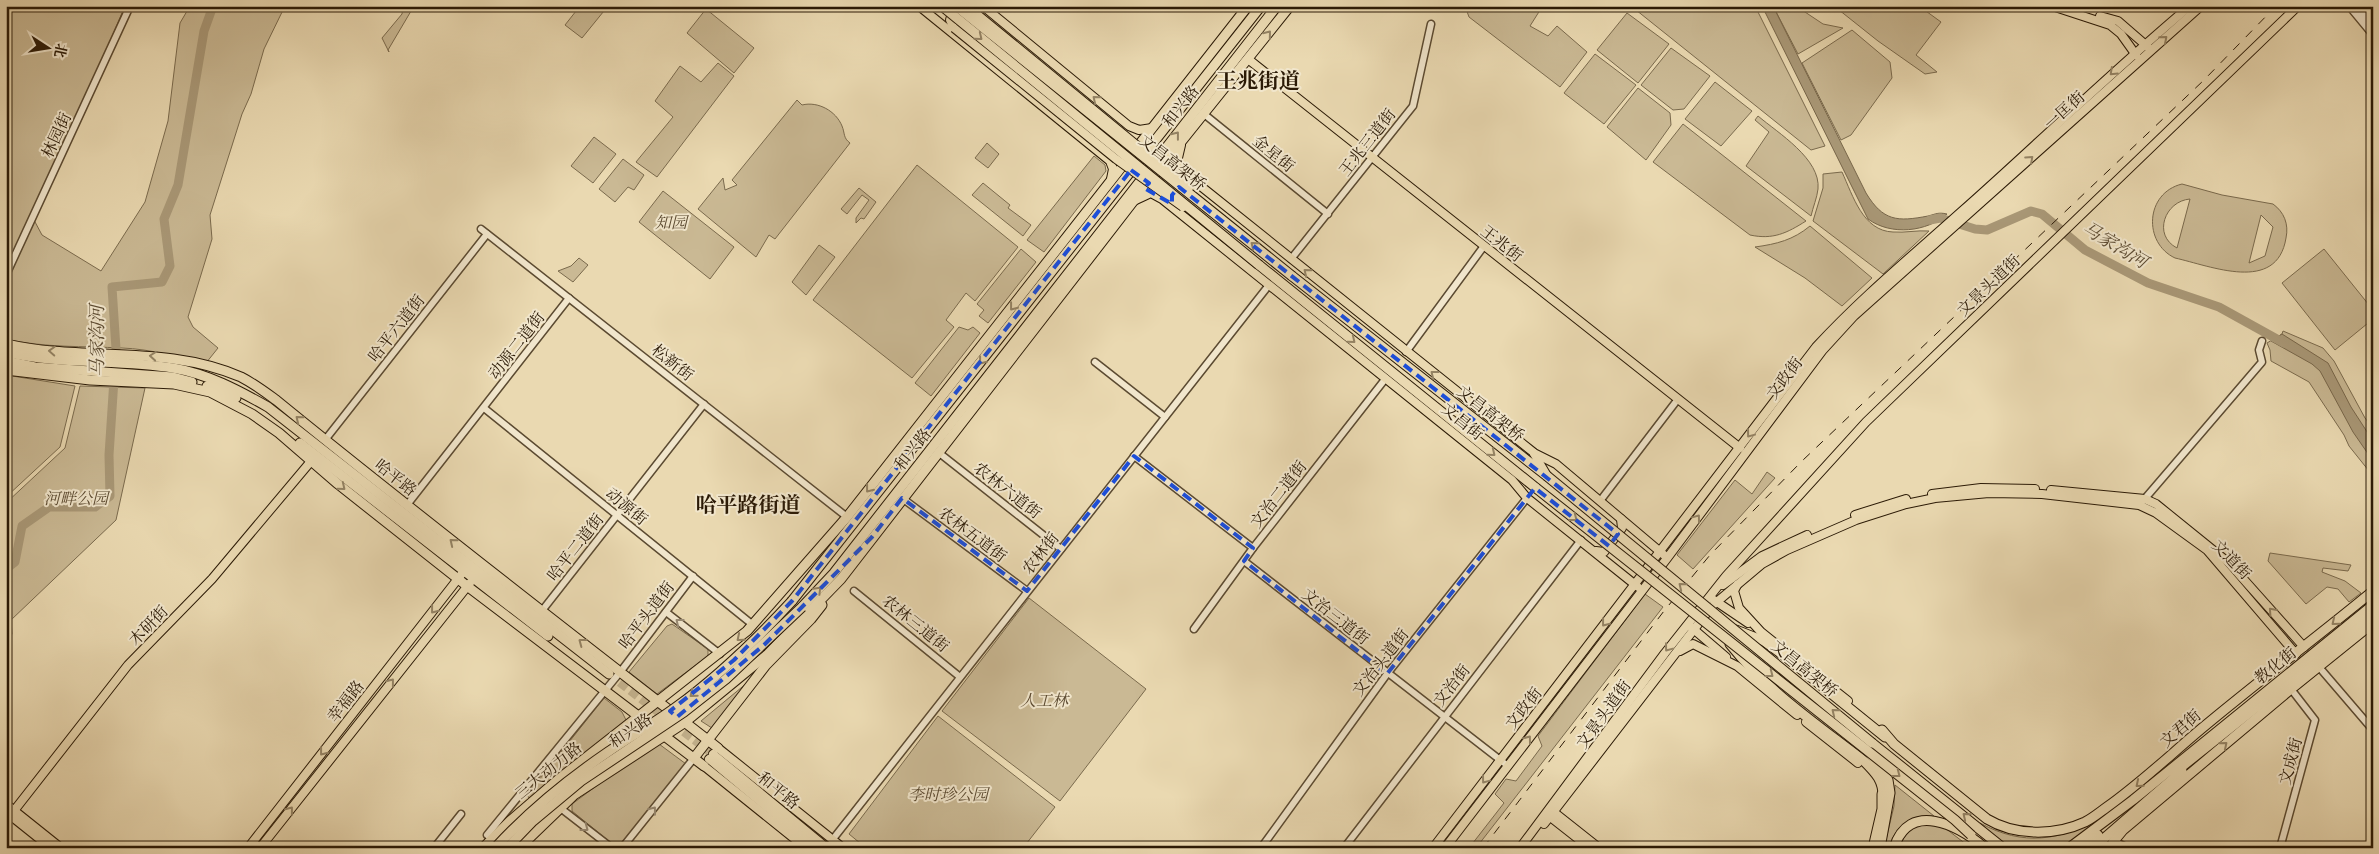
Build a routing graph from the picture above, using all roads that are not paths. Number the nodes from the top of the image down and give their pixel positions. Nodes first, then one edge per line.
1 (130, 6) edge
2 (919, 6) edge
3 (942, 6) edge
4 (956, 6) edge
5 (967, 6) edge
6 (983, 6) edge
7 (1248, 6) edge
8 (1261, 6) edge
9 (1278, 6) edge
10 (1290, 6) edge
11 (2066, 6) edge
12 (2190, 6) edge
13 (2298, 6) edge
14 (2350, 6) edge
15 (2355, 6) edge
16 (2361, 6) edge
17 (2370, 6) edge
18 (2056, 7) edge
19 (2200, 7) edge
20 (2373, 10) edge
21 (2373, 19) edge
22 (1431, 24) dead end
23 (2373, 28) edge
24 (2373, 35) edge
25 (1223, 40) junction
26 (2145, 43) junction
27 (2152, 50) junction
28 (2134, 52) junction
29 (1248, 59) junction
30 (2140, 60) junction
31 (1217, 61) junction
32 (1180, 109) junction
33 (1114, 114) junction
34 (1204, 114) junction
35 (1152, 128) junction
36 (1182, 142) junction
37 (1092, 146) junction
38 (1373, 157) junction
39 (1112, 181) junction
40 (1197, 184) junction
41 (1132, 203) junction
42 (1177, 211) junction
43 (1328, 214) junction
44 (1964, 214) junction
45 (1221, 219) junction
46 (481, 229) dead end
47 (1215, 230) junction
48 (1941, 233) junction
49 (487, 234) junction
50 (1484, 246) junction
51 (1291, 260) junction
52 (6, 275) edge
53 (1268, 285) junction
54 (569, 298) junction
55 (1324, 301) junction
56 (1316, 311) junction
57 (1359, 315) junction
58 (1339, 341) junction
59 (2262, 341) dead end
60 (6, 344) edge
61 (6, 352) edge
62 (1406, 352) junction
63 (6, 361) edge
64 (1095, 362) dead end
65 (6, 370) edge
66 (98, 371) junction
67 (133, 374) junction
68 (1386, 378) junction
69 (1678, 399) junction
70 (704, 404) junction
71 (484, 408) junction
72 (1165, 417) junction
73 (325, 440) junction
74 (1740, 448) junction
75 (938, 452) junction
76 (1533, 452) junction
77 (1134, 456) junction
78 (312, 460) junction
79 (1547, 476) junction
80 (1512, 480) junction
81 (1536, 488) junction
82 (902, 498) junction
83 (1527, 498) junction
84 (1600, 501) junction
85 (2142, 502) junction
86 (407, 504) junction
87 (850, 514) junction
88 (617, 515) junction
89 (1620, 518) junction
90 (1581, 540) junction
91 (1253, 548) junction
92 (1061, 549) junction
93 (1594, 550) junction
94 (1660, 552) junction
95 (1668, 557) junction
96 (1244, 561) junction
97 (480, 563) junction
98 (461, 575) junction
99 (693, 576) junction
100 (838, 576) junction
101 (470, 582) junction
102 (807, 583) junction
103 (1737, 585) junction
104 (1638, 587) junction
105 (496, 588) junction
106 (854, 591) dead end
107 (1027, 591) junction
108 (2373, 591) edge
109 (1714, 599) junction
110 (2373, 605) edge
111 (541, 612) junction
112 (666, 612) junction
113 (2373, 614) edge
114 (2373, 623) edge
115 (1688, 624) junction
116 (753, 625) junction
117 (1733, 628) junction
118 (1194, 629) dead end
119 (1694, 629) junction
120 (1761, 632) junction
121 (1726, 638) junction
122 (2304, 647) junction
123 (720, 654) junction
124 (1677, 654) junction
125 (2296, 654) junction
126 (1737, 666) junction
127 (2318, 667) junction
128 (621, 671) junction
129 (1387, 674) junction
130 (960, 677) junction
131 (2291, 689) junction
132 (606, 690) junction
133 (659, 701) junction
134 (640, 716) junction
135 (1444, 717) junction
136 (684, 723) junction
137 (2373, 730) edge
138 (1881, 731) junction
139 (664, 735) junction
140 (708, 740) junction
141 (2197, 750) junction
142 (1868, 751) junction
143 (711, 757) junction
144 (2209, 757) junction
145 (694, 758) junction
146 (1500, 760) junction
147 (1861, 762) junction
148 (1508, 766) junction
149 (2156, 768) junction
150 (2173, 781) junction
151 (6, 804) edge
152 (559, 808) junction
153 (1550, 813) junction
154 (9, 814) edge
155 (461, 814) dead end
156 (487, 835) dead end
157 (1971, 836) junction
158 (833, 839) junction
159 (262, 845) edge
160 (2114, 845) edge
161 (51, 848) edge
162 (61, 848) edge
163 (248, 848) edge
164 (272, 848) edge
165 (434, 848) edge
166 (483, 848) edge
167 (495, 848) edge
168 (507, 848) edge
169 (519, 848) edge
170 (612, 848) edge
171 (622, 848) edge
172 (806, 848) edge
173 (816, 848) edge
174 (827, 848) edge
175 (843, 848) edge
176 (1261, 848) edge
177 (1344, 848) edge
178 (1434, 848) edge
179 (1445, 848) edge
180 (1520, 848) edge
181 (1526, 848) edge
182 (1590, 848) edge
183 (1599, 848) edge
184 (1873, 848) edge
185 (1880, 848) edge
186 (1894, 848) edge
187 (1985, 848) edge
188 (2003, 848) edge
189 (2069, 848) edge
190 (2082, 848) edge
191 (2092, 848) edge
192 (2128, 848) edge
193 (2280, 848) edge

1 - 52 street, 林园街
2 - 37 main road
3 -> 47 highway, 文昌高架桥, bridge
4 - 45 highway, 文昌高架桥, bridge
4 - 47 main road, bridge
5 - 45 main road, bridge
33 -> 6 main road
7 - 25 highway, 和兴路
8 - 31 highway
100 -> 9 highway, 和兴路
29 -> 10 highway, 和兴路
11 - 26 main road
12 - 26 main road, 一匡街
13 - 109 main road, 文景头道街
14 - 24 street
15 - 23 street
16 - 21 street
17 - 20 street
18 - 28 main road
27 -> 19 main road, 一匡街
22 - 38 street, 王兆三道街
25 - 31 highway
25 - 35 highway, 和兴路
26 - 27 main road
26 - 28 main road, 一匡街
27 - 30 main road, 一匡街
28 - 30 main road
28 -> 44 main road, 一匡街
29 - 34 highway, 和兴路
29 - 38 main road, 王兆街
44 -> 30 main road, 一匡街
31 - 32 highway
32 - 39 highway
32 -> 102 highway
33 - 35 main road
33 - 37 main road
34 - 36 highway, 和兴路
34 - 43 street, 金星街
35 - 39 highway, 和兴路
36 - 40 main road
36 - 41 highway, 和兴路
37 - 39 main road
38 - 43 street, 王兆三道街
38 - 50 main road, 王兆街
39 -> 87 highway, 和兴路
40 - 42 main road
40 - 51 main road
41 - 42 main road, 文昌街
41 - 75 highway, 和兴路
42 - 53 main road, 文昌街
43 - 51 street, 王兆三道街
44 - 48 main road, 一匡街
55 -> 45 highway, 文昌高架桥, bridge
46 - 49 street, 松新街
47 - 56 highway, 文昌高架桥, bridge
48 -> 74 main road, 文政街
95 -> 48 main road, 文政街
49 - 54 street, 松新街
49 - 73 street, 哈平六道街
50 - 62 street
50 - 69 main road, 王兆街
57 -> 51 main road
53 - 58 main road, 文昌街
53 - 72 street, 农林街
54 - 70 street, 松新街
54 - 71 street, 动源二道街
55 - 57 main road
55 - 79 highway, 文昌高架桥
56 - 58 main road
56 -> 81 highway, 文昌高架桥
57 - 62 main road
58 - 68 main road, 文昌街
59 - 85 street
73 -> 60 highway, 哈平路
61 - 66 highway, 哈平路
76 -> 62 main road
63 - 66 highway, 哈平路
64 - 72 street
65 - 66 highway, 哈平路
66 - 67 highway, 哈平路
66 - 67 highway, 哈平路
67 - 78 highway, 哈平路
67 - 98 highway, 哈平路
67 - 105 highway, 哈平路
68 - 80 main road, 文昌街
68 - 91 street, 文治二道街
69 - 74 main road, 王兆街
69 - 84 street
70 - 87 street, 松新街
70 - 88 street, 哈平二道街
71 - 86 street, 动源二道街
71 - 88 street, 动源街
72 - 77 street, 农林街
73 - 86 highway, 哈平路
74 - 94 main road, 文政街
75 - 82 highway, 和兴路
75 - 92 street, 农林六道街
76 - 79 main road
76 - 84 main road
77 - 91 street
77 - 92 street, 农林街
78 -> 98 highway, 哈平路
78 - 154 main road, 木研街
117 -> 79 highway, 文昌高架桥, bridge
80 - 81 main road
80 - 83 main road, 文昌街
81 -> 121 highway, 文昌高架桥, bridge
82 - 100 highway, 和兴路
82 - 107 street, 农林五道街
83 - 90 main road, 文昌街
83 - 129 street, 文治头道街
84 - 89 main road
85 - 103 main road, 文景头道街
85 - 109 main road, 文景头道街
122 -> 85 main road, 文道街
85 - 125 main road, 文道街
97 -> 86 highway, 哈平路
87 - 102 highway
87 - 116 highway, 和兴路
88 - 99 street, 动源街
88 - 111 street, 哈平二道街
89 - 93 main road
89 - 94 main road
90 - 93 main road, 文昌街
90 - 135 street, 文治街
91 - 96 street, 文治二道街
92 - 107 street, 农林街
93 - 104 main road, 文昌街
94 - 95 main road
94 - 104 main road, 文政街
95 - 104 main road, 文政街
96 - 118 street, 文治二道街
96 - 129 street, 文治三道街
97 - 105 highway
97 - 111 highway, 哈平路
98 - 101 highway, 哈平路
98 -> 163 main road, 幸福路
99 - 112 street, 哈平头道街
99 - 116 street, 动源街
100 - 136 highway, 和兴路
100 - 140 highway, 和兴路
168 -> 100 highway, 和兴路, bridge
101 - 105 highway, 哈平路
101 - 132 highway
159 -> 101 main road, 幸福路
102 -> 167 highway, bridge
103 - 109 main road, 文景头道街
103 - 120 main road
104 -> 146 main road, 文政街
148 -> 104 main road, 文政街
106 - 130 street, 农林三道街
107 - 130 street, 农林街
108 -> 122 highway, 文君街
109 - 115 main road, 文景头道街
109 - 119 main road, 文景头道街
109 - 120 main road
110 - 141 highway, 教化街
128 -> 111 highway, 哈平路
123 -> 112 street
112 - 128 street, 哈平头道街
113 - 141 highway, 教化街
114 - 127 highway
115 - 119 main road
115 -> 153 main road, 文景头道街
116 -> 123 highway, 和兴路
117 - 138 highway
188 -> 117 highway, 文昌高架桥, bridge
119 - 124 main road, 文景头道街
119 - 126 main road
120 - 138 main road
121 -> 142 highway, 文昌高架桥, bridge
121 - 147 highway, bridge
122 - 125 highway, 文君街
123 - 133 highway, 和兴路
124 - 126 main road
124 - 153 main road, 文景头道街
125 - 149 highway, 文君街
126 - 147 main road
127 - 131 highway
127 - 137 street
128 - 132 street, 哈平头道街
128 - 133 highway, 哈平路
129 - 135 street, 文治三道街
129 - 176 street, 文治头道街
130 - 158 street, 农林街
144 -> 131 highway
131 - 193 street, 文成街
132 - 134 highway
132 - 156 street, 哈平头道街
133 - 134 highway, 三大动力路
133 - 136 highway, 哈平路
134 - 139 highway
134 - 166 highway, 三大动力路
135 - 146 street, 文治三道街
135 - 177 street, 文治街
136 - 139 highway
136 - 140 highway, 哈平路
149 -> 138 highway, 文君街
139 - 145 highway
139 - 152 highway
140 - 143 highway, 哈平路
140 - 145 highway, 和兴路
141 - 149 highway
141 - 150 highway
141 - 189 highway
141 - 190 highway
142 -> 157 highway, 文昌高架桥, bridge
142 - 185 highway
143 - 145 highway
143 - 158 main road
143 - 172 main road
143 - 173 main road, 和平路
143 - 174 main road, 和平路
144 - 150 highway
144 - 160 highway
171 -> 145 street
146 - 148 street, 文治三道街
146 -> 178 main road, 文政街
147 - 184 highway
148 - 179 main road, 文政街
150 - 191 highway
151 - 154 main road
152 - 169 highway
152 -> 170 street
153 - 180 main road, 文景头道街
153 - 181 main road, 文景头道街
153 - 182 main road
153 - 183 main road
154 - 161 main road
154 - 162 main road
155 - 165 street
157 - 186 highway
157 - 187 highway, 文昌高架桥
158 - 175 main road
159 - 164 street
160 - 192 street

